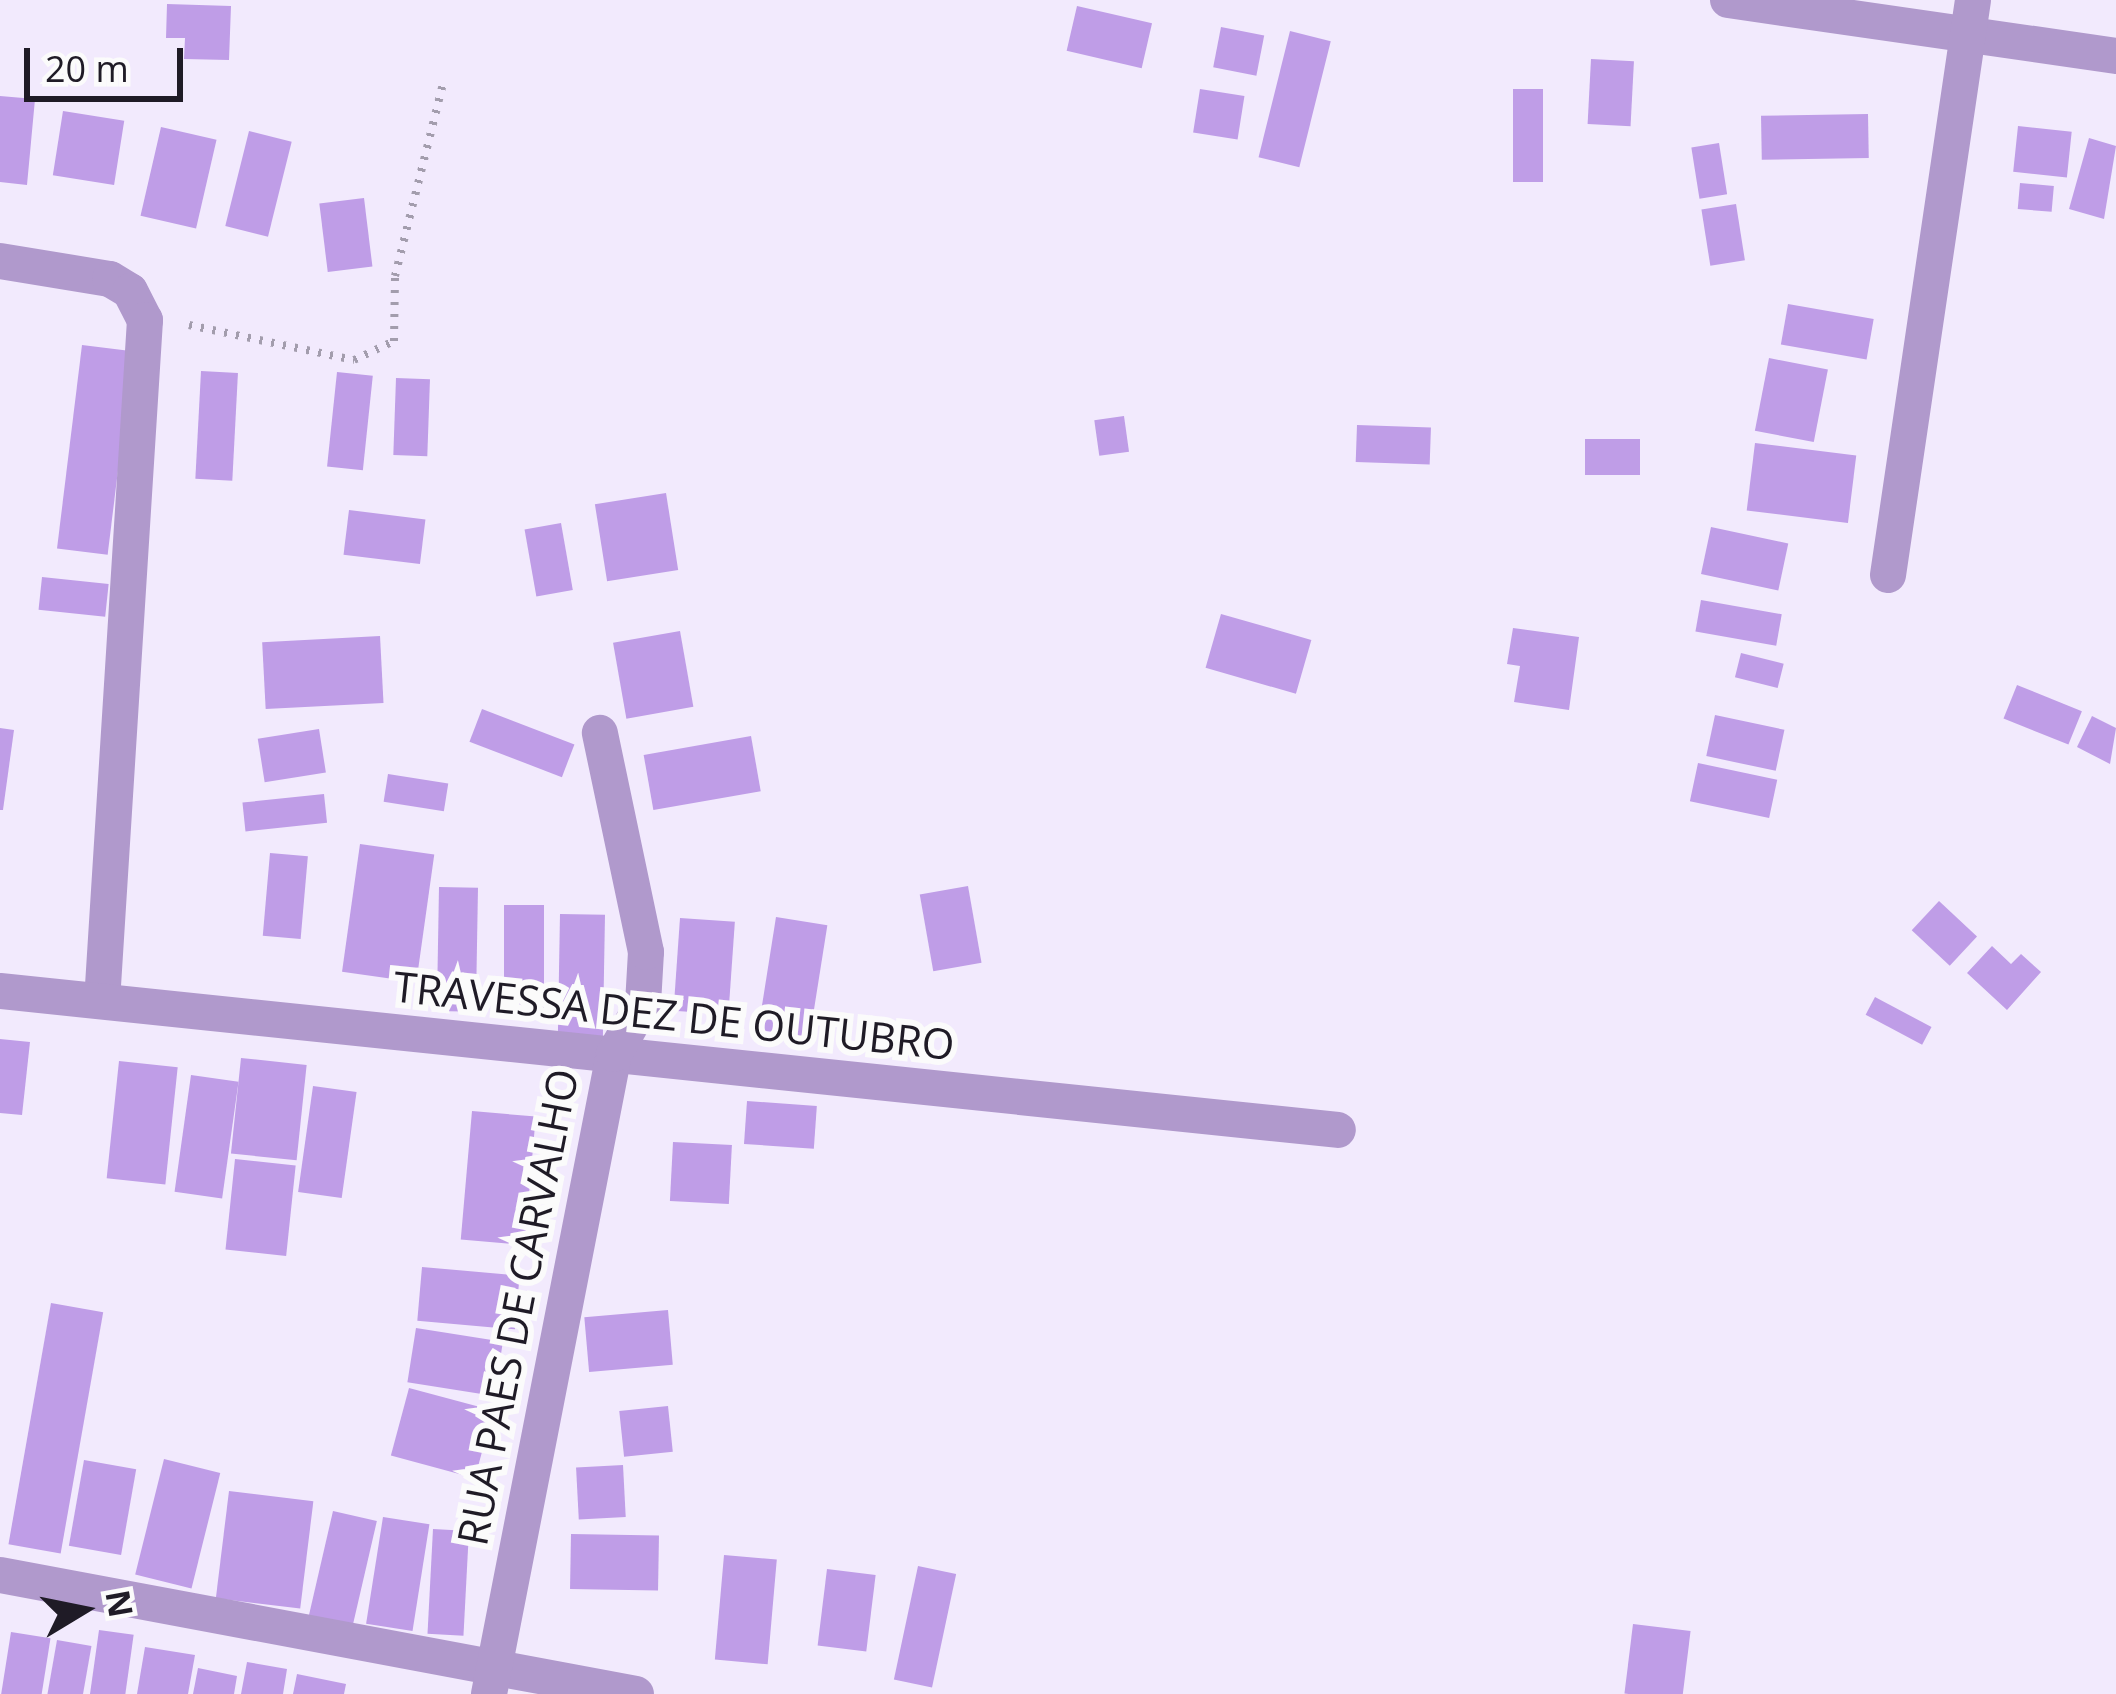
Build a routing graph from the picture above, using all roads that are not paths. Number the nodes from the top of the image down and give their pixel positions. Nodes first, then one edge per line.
1 (1728, 0) edge
2 (1970, 17) edge
3 (2116, 56) edge
4 (0, 261) edge
5 (1888, 575) dead end
6 (600, 733) dead end
7 (0, 991) edge
8 (102, 1001) junction
9 (614, 1054) junction
10 (1338, 1130) dead end
11 (0, 1576) edge
12 (492, 1681) edge
13 (636, 1694) edge

1 - 2 street
2 - 3 street
2 - 5 street
4 - 8 street
6 - 9 street, RUA PAES DE CARVALHO
7 - 8 street, TRAVESSA DEZ DE OUTUBRO
8 - 9 street, TRAVESSA DEZ DE OUTUBRO
9 - 10 street, TRAVESSA DEZ DE OUTUBRO
9 - 12 street, RUA PAES DE CARVALHO
11 - 12 street
12 - 13 street

